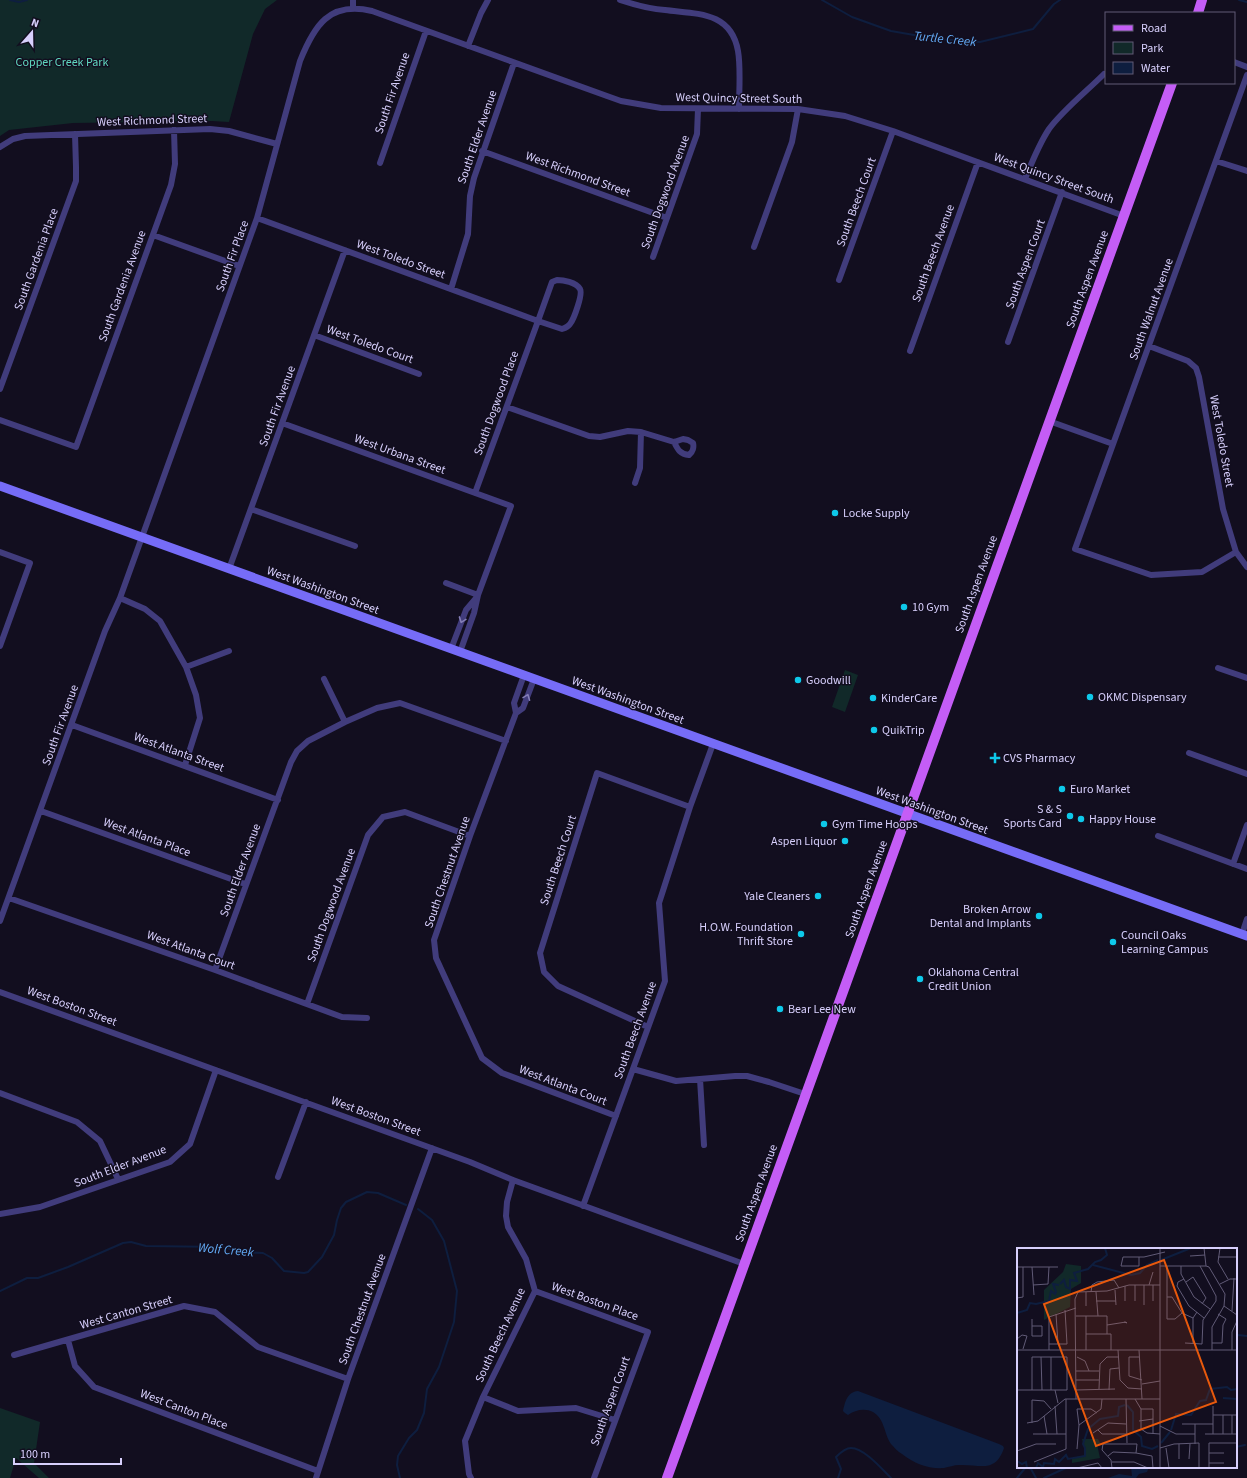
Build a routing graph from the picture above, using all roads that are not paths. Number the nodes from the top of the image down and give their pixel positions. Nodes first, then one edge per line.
1 (353, 0) edge
2 (488, 0) edge
3 (620, 0) edge
4 (1202, 0) edge
5 (353, 8) junction
6 (1198, 12) edge
7 (426, 31) junction
8 (468, 46) junction
9 (1235, 62) edge
10 (514, 63) junction
11 (1247, 67) edge
12 (1104, 74) dead end
13 (1247, 75) edge
14 (1172, 84) edge
15 (698, 109) junction
16 (739, 109) junction
17 (798, 109) junction
18 (174, 130) junction
19 (893, 131) junction
20 (75, 134) junction
21 (278, 144) junction
22 (0, 147) edge
23 (482, 151) junction
24 (1216, 160) junction
25 (978, 162) junction
26 (380, 163) dead end
27 (1247, 171) edge
28 (1025, 179) junction
29 (1062, 192) junction
30 (1124, 216) junction
31 (257, 218) junction
32 (667, 218) junction
33 (153, 235) junction
34 (754, 247) dead end
35 (345, 250) junction
36 (653, 257) dead end
37 (239, 266) junction
38 (839, 280) dead end
39 (451, 289) junction
40 (538, 321) junction
41 (314, 335) junction
42 (1008, 342) dead end
43 (1149, 346) junction
44 (910, 351) dead end
45 (419, 374) dead end
46 (0, 389) edge
47 (507, 407) junction
48 (0, 420) edge
49 (1049, 421) junction
50 (282, 423) junction
51 (641, 432) junction
52 (674, 442) dead end
53 (1113, 444) junction
54 (635, 483) dead end
55 (0, 486) edge
56 (475, 493) junction
57 (251, 509) junction
58 (142, 537) junction
59 (355, 546) dead end
60 (0, 552) edge
61 (1236, 552) junction
62 (1247, 567) edge
63 (229, 569) junction
64 (446, 583) dead end
65 (478, 596) junction
66 (120, 598) junction
67 (0, 646) edge
68 (451, 649) junction
69 (229, 651) dead end
70 (460, 652) junction
71 (186, 667) junction
72 (1218, 668) dead end
73 (524, 675) junction
74 (534, 678) junction
75 (1247, 678) edge
76 (324, 679) dead end
77 (516, 713) junction
78 (344, 722) junction
79 (72, 725) junction
80 (506, 741) junction
81 (713, 744) junction
82 (1189, 752) dead end
83 (185, 765) junction
84 (1247, 774) edge
85 (278, 800) junction
86 (690, 807) junction
87 (41, 811) junction
88 (907, 813) junction
89 (1247, 825) edge
90 (470, 836) junction
91 (1158, 836) dead end
92 (1233, 864) junction
93 (1247, 869) edge
94 (245, 884) junction
95 (9, 898) junction
96 (1247, 919) edge
97 (0, 921) edge
98 (1244, 935) edge
99 (215, 970) junction
100 (0, 992) edge
101 (307, 1004) junction
102 (367, 1018) dead end
103 (648, 1027) junction
104 (633, 1069) junction
105 (216, 1070) junction
106 (502, 1073) joint
107 (700, 1079) junction
108 (0, 1093) edge
109 (805, 1094) junction
110 (306, 1102) junction
111 (616, 1116) junction
112 (704, 1145) dead end
113 (432, 1148) junction
114 (278, 1177) dead end
115 (118, 1179) junction
116 (513, 1180) junction
117 (583, 1206) junction
118 (0, 1214) edge
119 (744, 1264) junction
120 (535, 1291) junction
121 (648, 1332) joint
122 (68, 1340) junction
123 (14, 1354) dead end
124 (348, 1379) junction
125 (483, 1397) junction
126 (615, 1420) junction
127 (318, 1471) junction
128 (316, 1478) edge
129 (471, 1478) edge
130 (594, 1478) edge
131 (666, 1478) edge

1 - 5 street
2 - 8 street
3 - 16 street
4 - 6 main road
5 - 7 street, West Quincy Street South
5 - 21 street, South Fir Place
7 - 8 street, West Quincy Street South
7 - 26 street, South Fir Avenue
8 - 10 street, West Quincy Street South
9 - 11 street
10 - 15 street, West Quincy Street South
10 - 23 street, South Elder Avenue
12 - 28 street
13 - 24 street, South Walnut Avenue
14 - 30 main road, South Aspen Avenue
15 - 16 street, West Quincy Street South
15 - 32 street, South Dogwood Avenue
16 - 17 street, West Quincy Street South
17 - 19 street, West Quincy Street South
17 - 34 street
18 - 20 street, West Richmond Street
18 - 21 street, West Richmond Street
18 - 33 street, South Gardenia Avenue
19 - 25 street, West Quincy Street South
19 - 38 street, South Beech Court
20 - 22 street, West Richmond Street
20 - 46 street, South Gardenia Place
21 - 31 street, South Fir Place
23 - 32 street, West Richmond Street
23 - 39 street, South Elder Avenue
24 - 27 street
24 - 43 street, South Walnut Avenue
25 - 28 street, West Quincy Street South
25 - 44 street, South Beech Avenue
28 - 29 street, West Quincy Street South
29 - 30 street, West Quincy Street South
29 - 42 street, South Aspen Court
30 - 49 main road, South Aspen Avenue
31 - 35 street, West Toledo Street
31 - 37 street, South Fir Place
32 - 36 street, South Dogwood Avenue
33 - 37 street
33 - 48 street, South Gardenia Avenue
35 - 39 street, West Toledo Street
35 - 41 street, South Fir Avenue
37 - 58 street, South Fir Place
39 - 40 street, West Toledo Street
40 - 40 street, South Dogwood Place
40 - 47 street, South Dogwood Place
41 - 45 street, West Toledo Court
41 - 50 street, South Fir Avenue
43 - 53 street, South Walnut Avenue
43 - 61 street, West Toledo Street
47 - 51 street
47 - 56 street, South Dogwood Place
49 - 53 street
49 - 88 main road, South Aspen Avenue
50 - 56 street, West Urbana Street
50 - 57 street, South Fir Avenue
51 - 52 street
51 - 54 street
53 - 61 street, South Walnut Avenue
55 - 58 main road, West Washington Street
56 - 65 street, West Urbana Street
57 - 59 street
57 - 63 street, South Fir Avenue
58 - 63 main road, West Washington Street
58 - 66 street, South Fir Avenue
60 - 67 street
61 - 62 street, West Toledo Street
63 - 68 main road, West Washington Street
64 - 65 street
65 -> 68 street
65 - 70 street
66 - 71 street
66 - 79 street, South Fir Avenue
68 - 70 main road, West Washington Street
69 - 71 street
70 - 73 main road, West Washington Street
71 - 83 street
72 - 75 street
73 - 74 main road, West Washington Street
73 - 77 street, South Chestnut Avenue
77 -> 74 street, South Chestnut Avenue
74 - 81 main road, West Washington Street
76 - 78 street
77 - 80 street, South Chestnut Avenue
78 - 80 street, South Elder Avenue
78 - 85 street, South Elder Avenue
79 - 83 street, West Atlanta Street
79 - 87 street, South Fir Avenue
80 - 90 street, South Chestnut Avenue
81 - 86 street, South Beech Avenue
81 - 88 main road, West Washington Street
82 - 84 street
83 - 85 street, West Atlanta Street
85 - 94 street, South Elder Avenue
86 - 103 street, South Beech Avenue
86 - 103 street, South Beech Court
87 - 94 street, West Atlanta Place
87 - 95 street, South Fir Avenue
88 - 98 main road, West Washington Street
88 - 109 main road, South Aspen Avenue
89 - 92 street
90 - 101 street, South Dogwood Avenue
90 - 106 street, South Chestnut Avenue
91 - 92 street
92 - 93 street
94 - 99 street, South Elder Avenue
95 - 97 street, South Fir Avenue
95 - 99 street, West Atlanta Court
96 - 98 street
99 - 101 street, West Atlanta Court
100 - 105 street, West Boston Street
101 - 102 street, West Atlanta Court
103 - 104 street, South Beech Avenue
104 - 107 street
104 - 111 street, South Beech Avenue
105 - 110 street, West Boston Street
105 - 115 street, South Elder Avenue
106 - 111 street, West Atlanta Court
107 - 109 street
107 - 112 street
108 - 115 street
109 - 119 main road, South Aspen Avenue
110 - 113 street, West Boston Street
110 - 114 street
111 - 117 street, South Beech Avenue
113 - 116 street, West Boston Street
113 - 124 street, South Chestnut Avenue
115 - 118 street, South Elder Avenue
116 - 117 street, West Boston Street
116 - 120 street, South Beech Avenue
117 - 119 street, West Boston Street
119 - 131 main road, South Aspen Avenue
120 - 121 street, West Boston Place
120 - 125 street, South Beech Avenue
121 - 126 street, South Aspen Court
122 - 123 street, West Canton Street
122 - 124 street, West Canton Street
122 - 127 street, West Canton Place
124 - 127 street, South Chestnut Avenue
125 - 126 street
125 - 129 street, South Beech Avenue
126 - 130 street, South Aspen Court
127 - 128 street, South Chestnut Avenue

